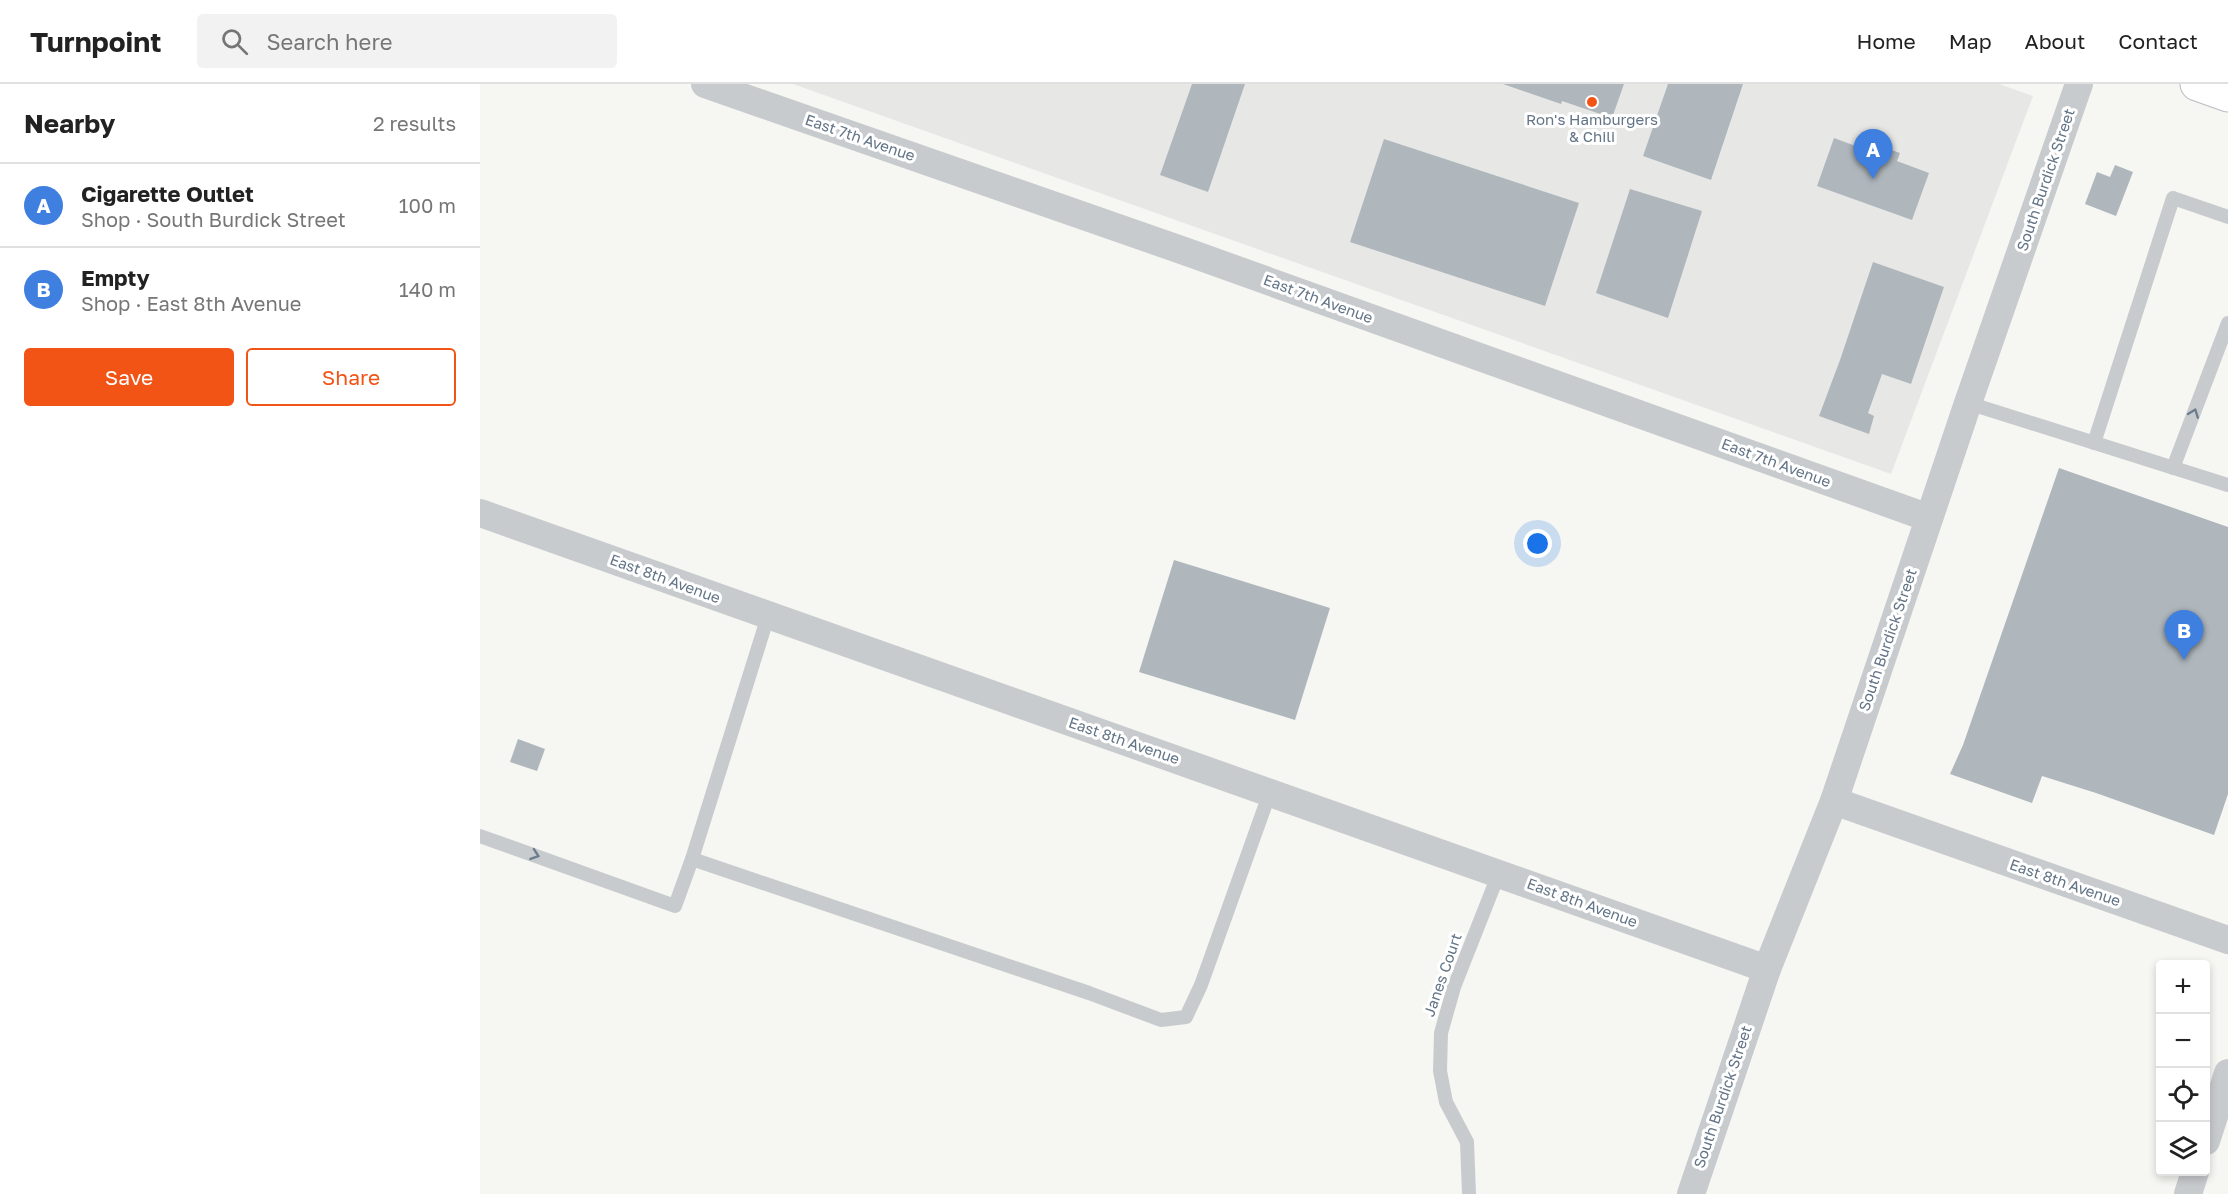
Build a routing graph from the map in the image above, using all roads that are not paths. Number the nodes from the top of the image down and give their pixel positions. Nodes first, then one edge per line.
1 (705, 84) edge
2 (2079, 84) edge
3 (2197, 84) edge
4 (2228, 95) edge
5 (2228, 217) edge
6 (2228, 322) edge
7 (1968, 403) junction
8 (2094, 443) junction
9 (2173, 468) junction
10 (2228, 485) edge
11 (480, 513) edge
12 (1929, 518) junction
13 (768, 616) junction
14 (1270, 792) junction
15 (1834, 801) junction
16 (480, 836) edge
17 (692, 859) junction
18 (1499, 873) junction
19 (2228, 940) edge
20 (1767, 969) junction
21 (2228, 1072) edge
22 (2210, 1126) edge
23 (2194, 1176) edge
24 (1469, 1194) edge
25 (1691, 1194) edge
26 (2188, 1194) edge

1 - 12 street, East 7th Avenue
2 - 7 street, South Burdick Street
3 - 4 main road
5 - 8 lane
9 -> 6 lane
7 - 8 lane
7 - 12 street, South Burdick Street
8 - 9 lane
9 - 10 lane
11 - 13 street, East 8th Avenue
12 - 15 street, South Burdick Street
13 - 14 street, East 8th Avenue
13 - 17 lane
14 - 17 lane
14 - 18 street, East 8th Avenue
15 - 19 street, East 8th Avenue
15 - 20 street, South Burdick Street
16 -> 17 lane
18 - 20 street, East 8th Avenue
18 - 24 lane, Janes Court
20 - 25 street, South Burdick Street
21 - 22 street
23 - 26 street

